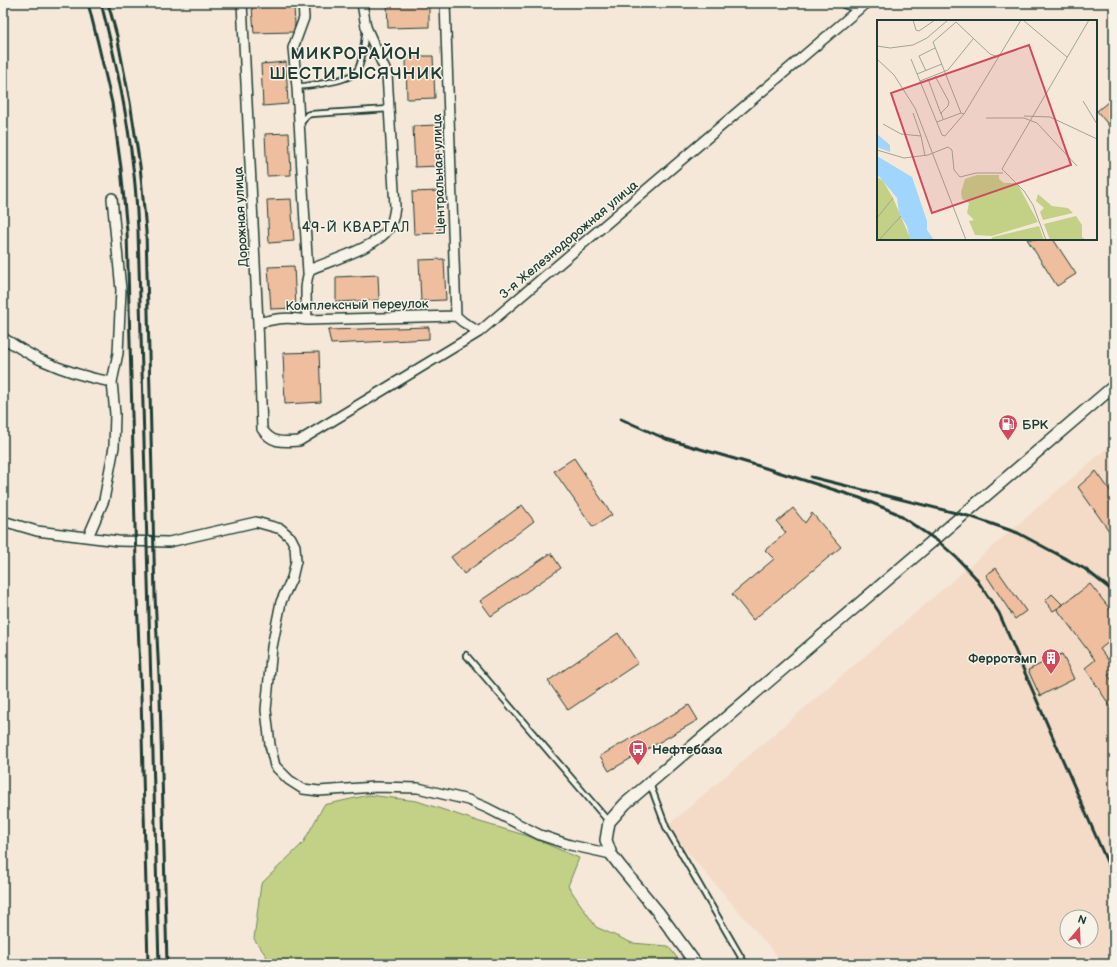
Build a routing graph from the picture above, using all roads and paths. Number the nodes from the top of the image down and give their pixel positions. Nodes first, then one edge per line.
1 (242, 3) edge
2 (303, 3) edge
3 (362, 3) edge
4 (445, 3) edge
5 (844, 3) edge
6 (862, 6) edge
7 (366, 27) junction
8 (297, 86) junction
9 (389, 109) junction
10 (299, 126) junction
11 (112, 198) dead end
12 (308, 273) junction
13 (456, 316) junction
14 (307, 320) junction
15 (258, 323) junction
16 (479, 332) junction
17 (3, 338) edge
18 (112, 382) junction
19 (1114, 386) edge
20 (262, 429) joint
21 (3, 521) edge
22 (88, 537) junction
23 (466, 655) dead end
24 (650, 783) junction
25 (609, 822) junction
26 (611, 854) junction
27 (696, 964) edge
28 (745, 964) edge

1 - 15 street, Дорожная улица
2 - 8 street
3 - 7 street
4 - 13 street, Центральная улица
5 - 6 street
6 - 16 street, 3-я Железнодорожная улица
7 - 8 lane
7 - 9 street
8 - 10 street
9 - 10 lane
9 - 12 street
10 - 12 street
11 - 18 street
12 - 14 street
13 - 14 street, Комплексный переулок
13 - 16 street
14 - 15 street, Комплексный переулок
15 - 20 street, Дорожная улица
16 - 20 street, 3-я Железнодорожная улица
17 - 18 street
18 - 22 street
19 - 24 street
21 - 22 street
22 - 26 street
23 - 25 lane
24 - 25 street
24 - 28 lane
25 - 26 street
26 - 27 street

